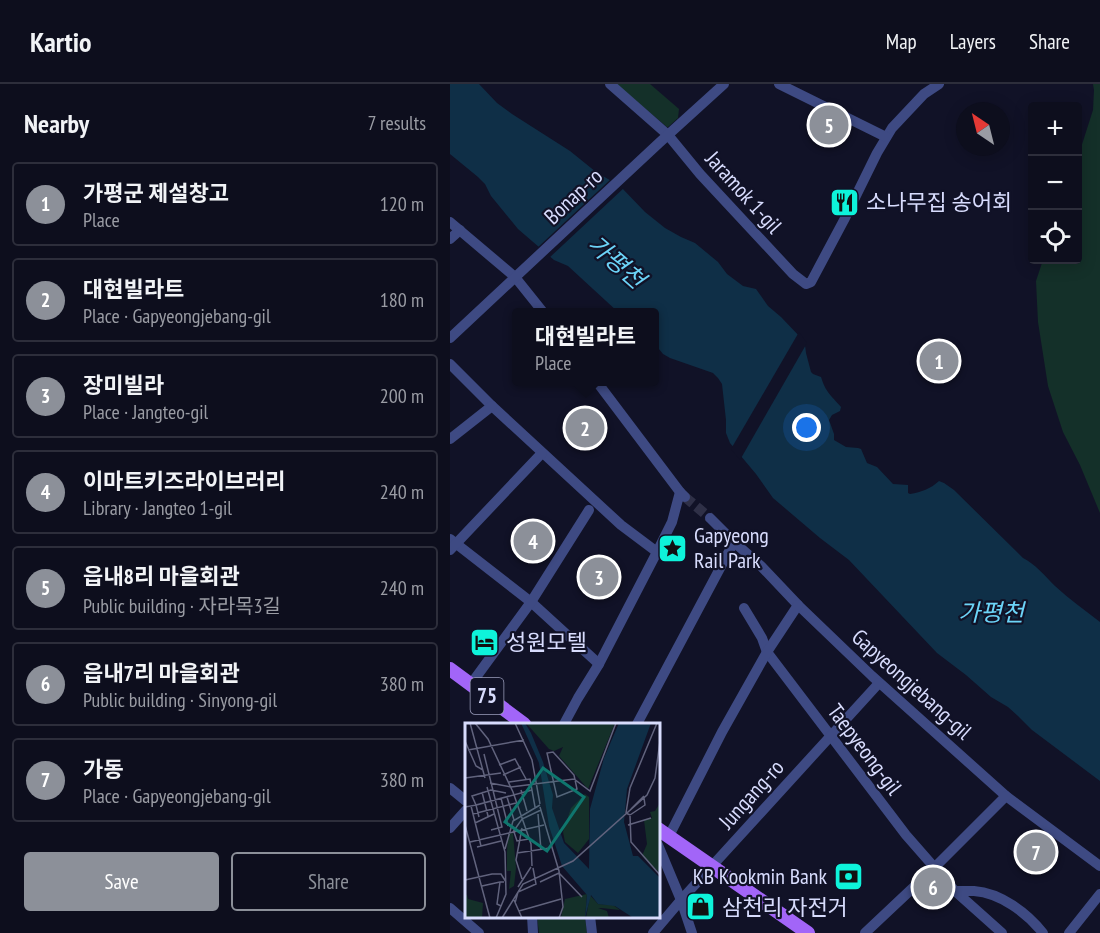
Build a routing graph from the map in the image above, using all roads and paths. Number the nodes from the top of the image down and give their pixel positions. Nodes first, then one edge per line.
1 (610, 84) edge
2 (724, 84) edge
3 (779, 84) edge
4 (939, 84) edge
5 (668, 135) junction
6 (886, 137) junction
7 (450, 222) edge
8 (460, 230) junction
9 (450, 239) edge
10 (515, 277) junction
11 (540, 308) edge
12 (450, 338) edge
13 (450, 364) edge
14 (601, 386) edge
15 (492, 406) junction
16 (450, 439) edge
17 (542, 453) junction
18 (589, 510) dead end
19 (710, 518) tunnel mouth
20 (734, 542) junction
21 (452, 544) edge
22 (657, 552) junction
23 (531, 602) junction
24 (798, 605) junction
25 (744, 608) dead end
26 (766, 652) junction
27 (599, 664) junction
28 (450, 669) edge
29 (879, 683) junction
30 (471, 684) junction
31 (523, 723) edge
32 (565, 723) edge
33 (638, 723) edge
34 (830, 736) junction
35 (450, 788) edge
36 (1006, 796) junction
37 (465, 800) edge
38 (465, 811) edge
39 (450, 828) edge
40 (662, 837) edge
41 (713, 866) junction
42 (1100, 866) edge
43 (934, 868) junction
44 (955, 891) junction
45 (1100, 894) edge
46 (681, 900) junction
47 (450, 908) edge
48 (590, 918) edge
49 (479, 933) edge
50 (592, 933) edge
51 (653, 933) edge
52 (692, 933) edge
53 (808, 933) edge
54 (865, 933) edge
55 (1002, 933) edge
56 (1043, 933) edge
57 (1069, 933) edge

1 - 5 street, Jaramok 1-gil
2 - 5 street, Bonap-ro
3 - 6 street
4 - 6 street
5 - 6 street, Jaramok 1-gil
5 - 10 street, Bonap-ro
7 - 8 street
8 - 9 street
8 - 10 street
10 - 11 street
10 - 12 street, Bonap-ro
13 - 15 street
14 - 22 street
15 - 16 street
15 - 17 street
17 - 21 street
17 - 22 street
18 - 23 street
19 - 20 street, Gapyeongjebang-gil
20 - 24 street, Gapyeongjebang-gil
20 - 33 street
21 - 23 street
22 - 27 street
23 - 27 street
23 - 30 street
24 - 26 street
24 - 29 street, Gapyeongjebang-gil
25 - 26 street, Taepyeong-gil
26 - 34 street, Taepyeong-gil
26 - 40 street
27 - 32 street
28 - 30 main road, 75
29 - 34 street, Jungang-ro
29 - 36 street, Gapyeongjebang-gil
30 - 31 main road, 75
34 - 41 street, Jungang-ro
34 - 43 street, Taepyeong-gil
35 - 37 street
36 - 42 street, Gapyeongjebang-gil
36 - 43 street
38 - 39 street
40 - 41 main road
40 - 46 street
41 - 46 street, Jungang-ro
41 - 53 main road
43 - 44 street, Taepyeong-gil
43 - 54 street
44 - 55 street, Taepyeong-gil
44 - 56 street
45 - 57 street
46 - 51 street, Jungang-ro
46 - 52 street
47 - 49 street
48 - 50 street

